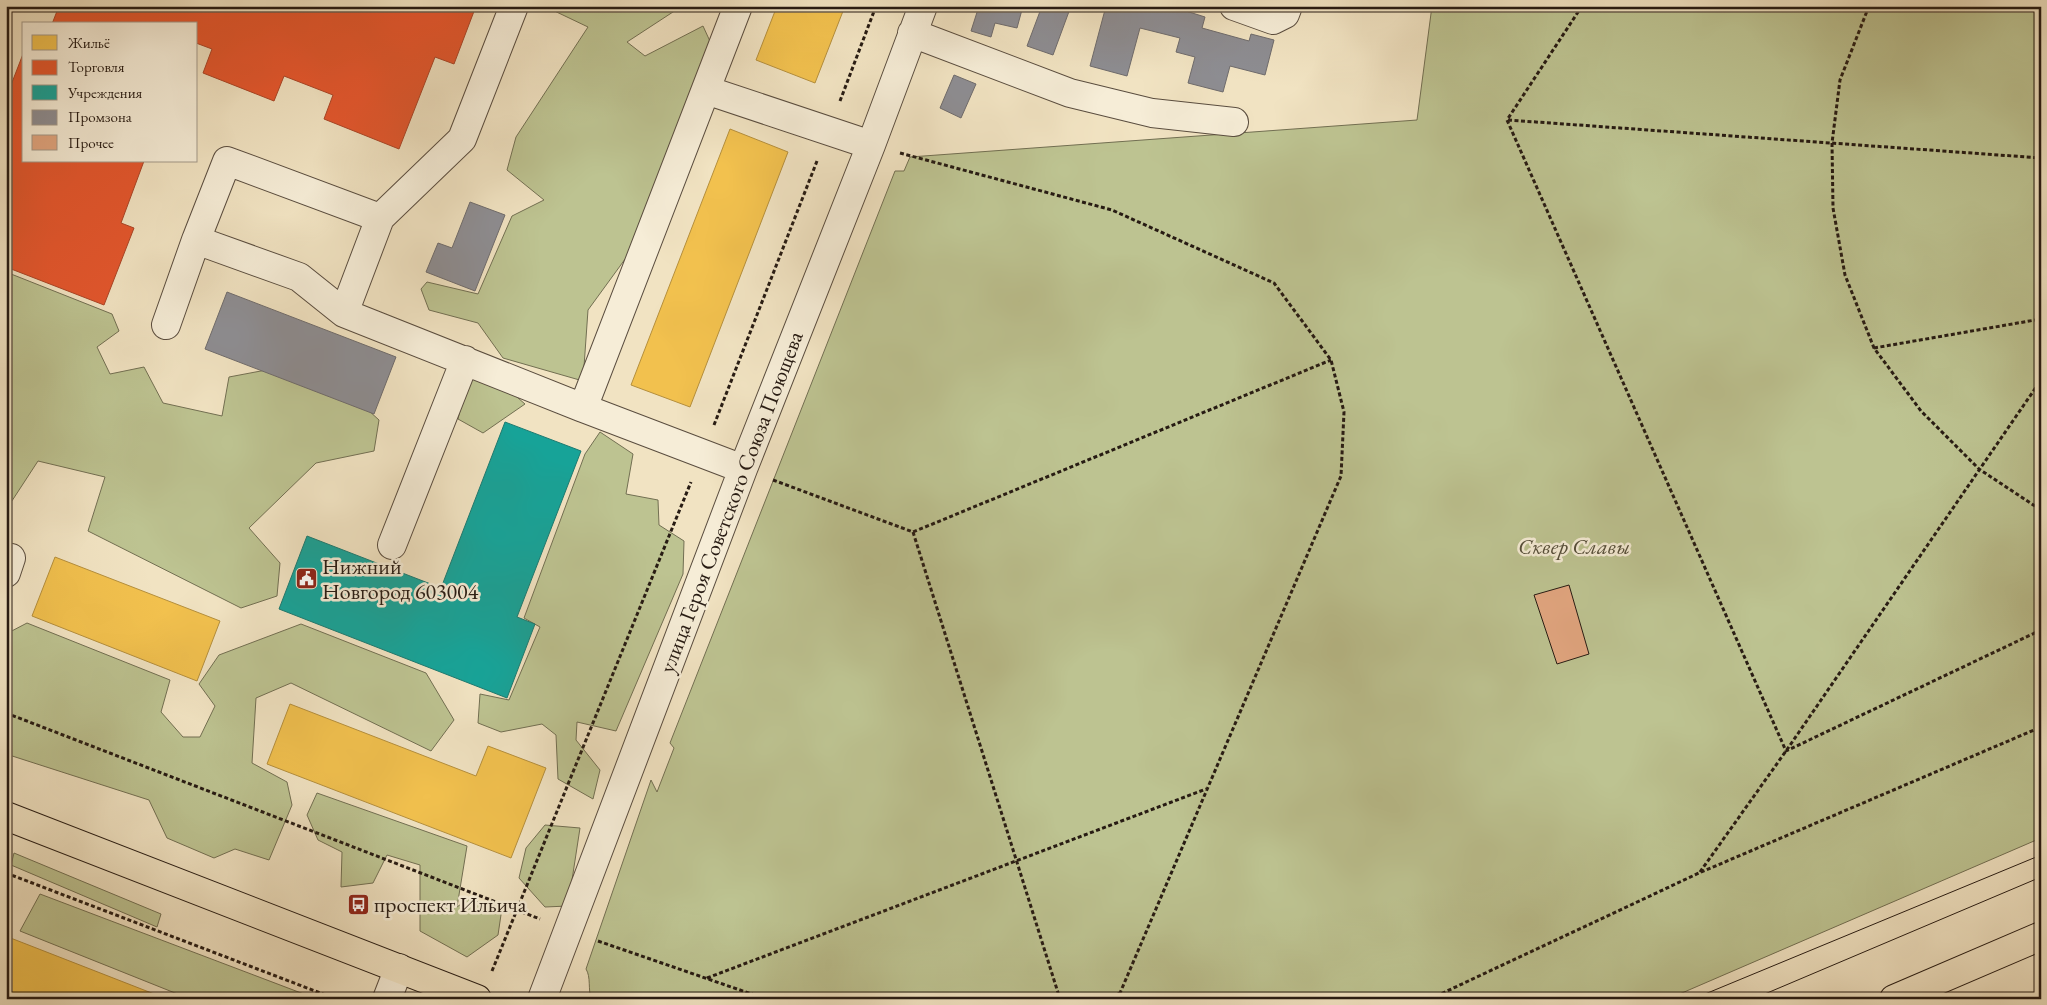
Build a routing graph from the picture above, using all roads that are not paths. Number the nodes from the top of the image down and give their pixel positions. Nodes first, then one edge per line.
1 (514, 6) edge
2 (738, 6) edge
3 (922, 6) edge
4 (1234, 6) edge
5 (1288, 6) edge
6 (912, 34) junction
7 (706, 90) junction
8 (1234, 122) dead end
9 (871, 145) junction
10 (380, 218) junction
11 (196, 240) junction
12 (344, 313) junction
13 (166, 325) dead end
14 (464, 360) junction
15 (583, 408) junction
16 (743, 469) junction
17 (392, 545) dead end
18 (6, 556) edge
19 (6, 573) edge
20 (7, 820) edge
21 (2041, 936) edge
22 (399, 968) junction
23 (387, 999) edge
24 (477, 999) edge
25 (542, 999) edge
26 (1894, 999) edge

1 - 10 street
2 - 7 street
3 - 6 street, улица Героя Советского Союза Поющева
4 - 5 street
6 - 8 street
6 - 9 street, улица Героя Советского Союза Поющева
7 - 9 street
7 - 15 street
9 - 16 street, улица Героя Советского Союза Поющева
10 - 11 street
10 - 12 street
11 - 12 street
11 - 13 street
12 - 14 street
14 - 15 street
14 - 17 street
15 - 16 street
16 - 25 street, улица Героя Советского Союза Поющева
18 - 19 street
20 - 22 main road
21 - 26 main road
22 - 23 street
22 - 24 main road

